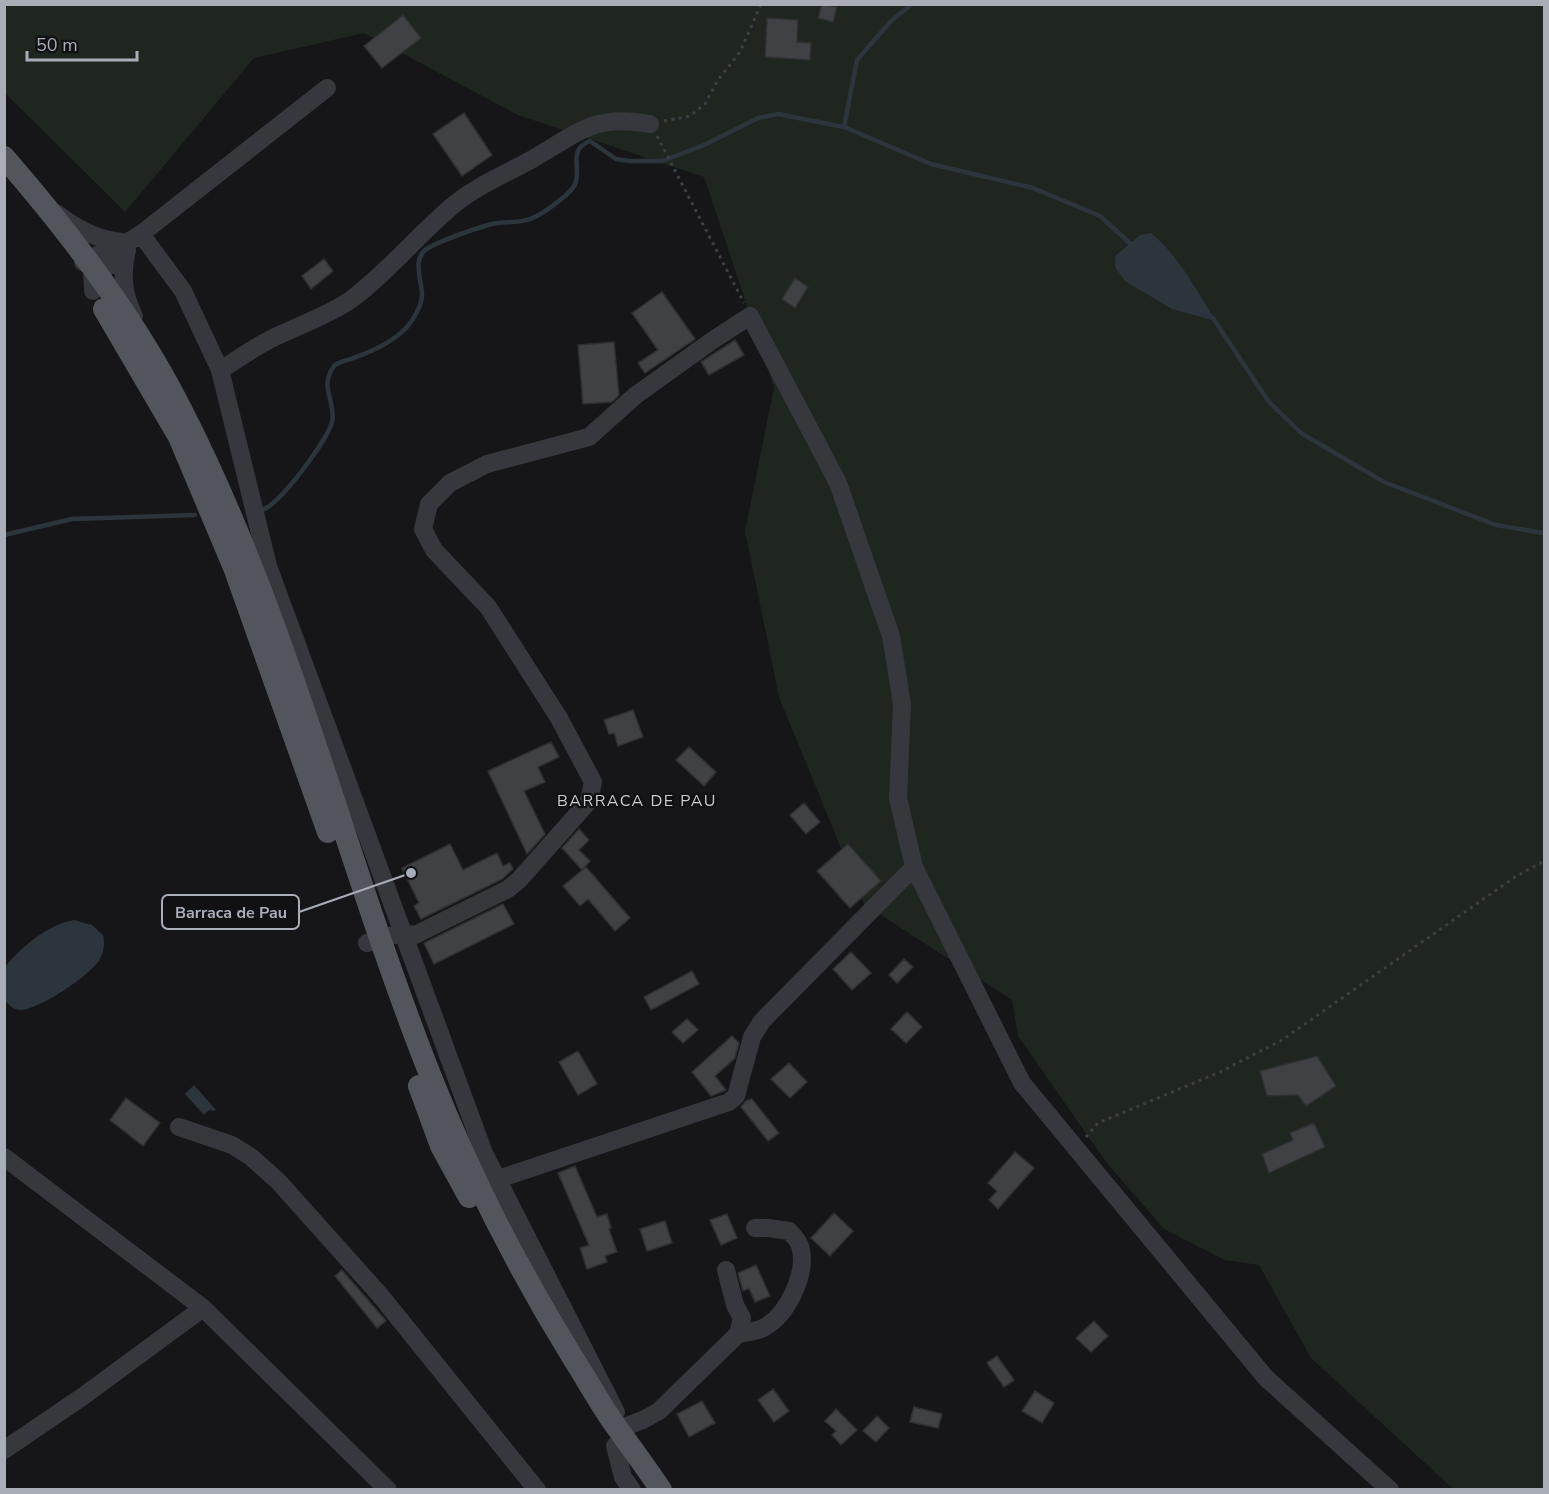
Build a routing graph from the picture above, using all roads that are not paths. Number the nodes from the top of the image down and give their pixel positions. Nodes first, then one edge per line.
1 (327, 88) dead end
2 (650, 124) road end
3 (4, 157) edge
4 (4, 169) edge
5 (4, 180) edge
6 (44, 204) junction
7 (134, 238) junction
8 (92, 266) junction
9 (93, 291) junction
10 (220, 370) junction
11 (160, 371) junction
12 (914, 867) junction
13 (403, 933) junction
14 (374, 940) junction
15 (179, 1128) dead end
16 (4, 1157) edge
17 (498, 1179) junction
18 (755, 1228) dead end
19 (726, 1270) dead end
20 (203, 1308) junction
21 (738, 1334) junction
22 (620, 1437) junction
23 (4, 1450) edge
24 (648, 1480) edge
25 (388, 1490) edge
26 (537, 1490) edge
27 (632, 1490) edge
28 (661, 1490) edge
29 (1390, 1490) edge

1 - 7 street
2 - 10 street
3 - 6 main road
4 - 8 street
5 - 9 main road
6 - 7 street
6 - 8 main road
7 - 8 street
7 - 10 street
7 - 11 street
8 - 9 street
8 - 11 main road
9 - 14 main road
10 - 13 street
11 - 14 main road
12 - 13 street
12 - 17 street
12 - 29 street
13 - 14 street
13 - 17 street
14 - 22 main road
14 - 24 main road
15 - 26 street
16 - 20 street
17 - 22 street
18 - 21 street
19 - 21 street
20 - 23 street
20 - 25 street
21 - 22 street
22 - 24 main road
22 - 27 street
24 - 28 main road

